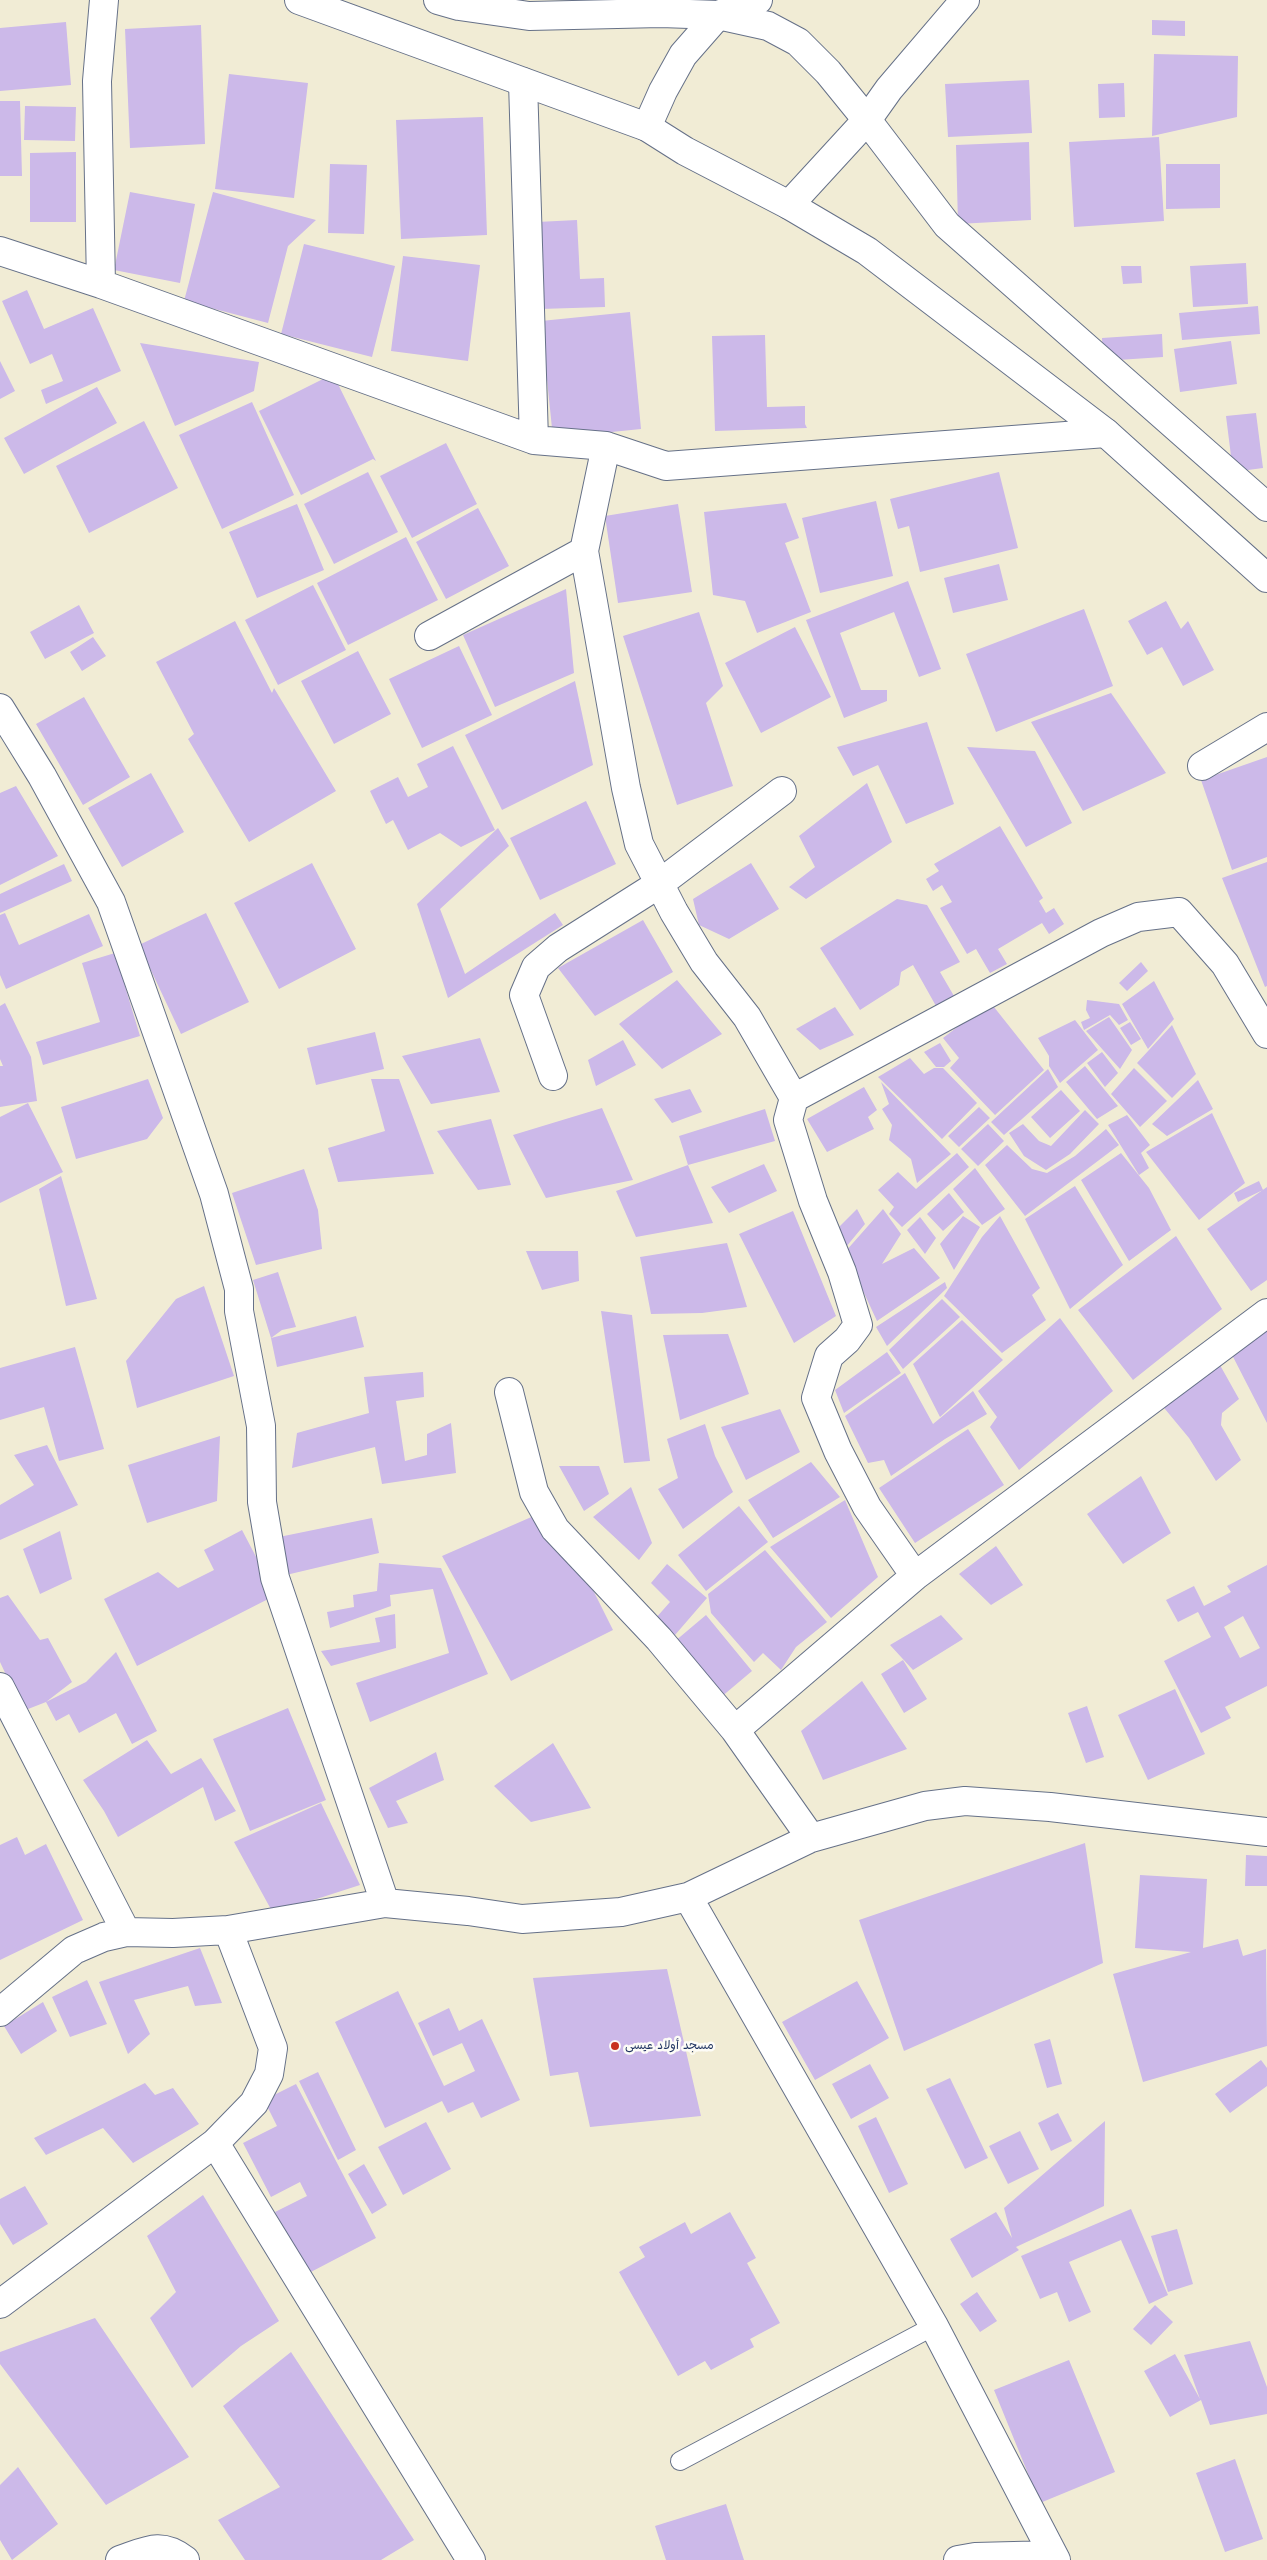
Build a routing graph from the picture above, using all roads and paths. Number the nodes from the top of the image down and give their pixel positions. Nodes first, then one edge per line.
1 (104, 0) edge
2 (299, 0) edge
3 (438, 0) edge
4 (758, 0) edge
5 (965, 0) edge
6 (527, 8) edge
7 (718, 15) junction
8 (523, 82) junction
9 (867, 120) junction
10 (647, 127) junction
11 (789, 205) junction
12 (0, 251) edge
13 (101, 284) junction
14 (1106, 433) junction
15 (534, 440) junction
16 (606, 446) junction
17 (1267, 507) edge
18 (584, 550) junction
19 (1267, 578) edge
20 (429, 636) dead end
21 (1, 711) edge
22 (1267, 728) edge
23 (1202, 766) dead end
24 (782, 791) dead end
25 (660, 884) junction
26 (1266, 1031) edge
27 (553, 1076) dead end
28 (794, 1098) junction
29 (1267, 1313) edge
30 (509, 1392) dead end
31 (915, 1576) junction
32 (0, 1687) edge
33 (736, 1730) junction
34 (1267, 1832) edge
35 (811, 1838) junction
36 (688, 1897) junction
37 (385, 1903) junction
38 (228, 1930) junction
39 (126, 1932) junction
40 (0, 2012) edge
41 (215, 2143) junction
42 (0, 2304) edge
43 (934, 2326) junction
44 (680, 2461) dead end
45 (1055, 2557) edge
46 (120, 2560) edge
47 (185, 2560) edge
48 (471, 2560) edge
49 (958, 2560) edge

1 - 13 street
2 - 8 street
3 - 6 street
4 - 7 street
5 - 9 street
6 - 7 street
7 - 9 street
7 - 10 street
8 - 10 street
8 - 15 street
9 - 11 street
9 - 17 street
10 - 11 street
11 - 14 street
12 - 13 street
13 - 15 street
14 - 16 street
14 - 19 street
15 - 16 street
16 - 18 street
18 - 20 street
18 - 25 street
21 - 37 street
22 - 23 street
24 - 25 street
25 - 27 street
25 - 28 street
26 - 28 street
28 - 31 street
29 - 31 street
30 - 33 street
31 - 33 street
32 - 39 street
33 - 35 street
34 - 35 street
35 - 36 street
36 - 37 street
36 - 43 street
37 - 38 street
38 - 39 street
38 - 41 street
39 - 40 street
41 - 42 street
41 - 48 street
43 - 44 lane
43 - 45 street
45 - 49 street
46 - 47 street

